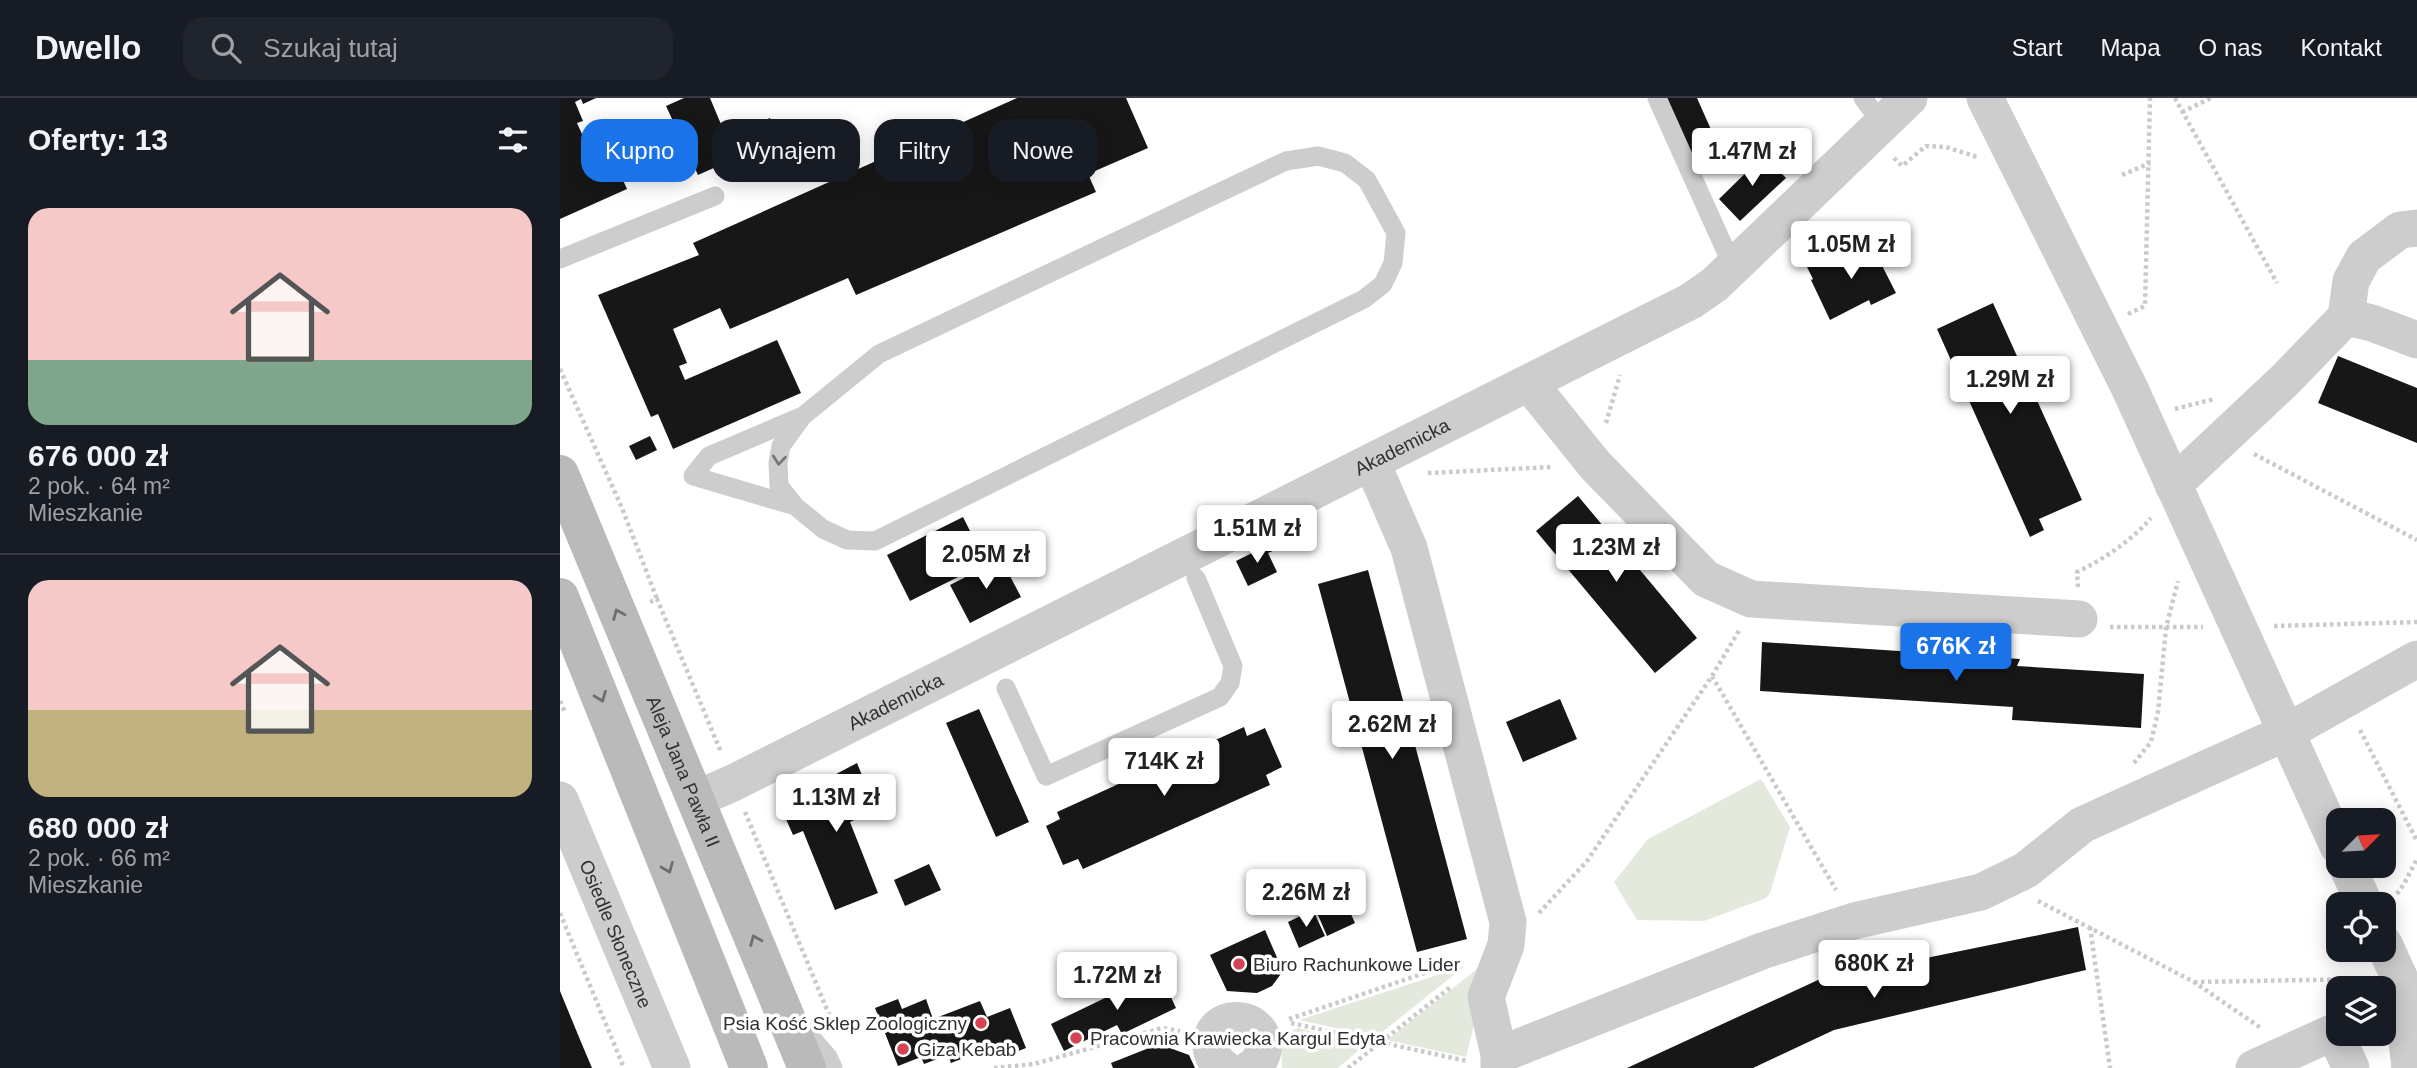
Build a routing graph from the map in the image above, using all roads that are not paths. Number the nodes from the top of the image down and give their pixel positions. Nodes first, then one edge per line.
1 (1657, 98) edge
2 (1909, 98) edge
3 (1985, 98) edge
4 (1872, 119) edge
5 (715, 196) dead end
6 (2417, 228) edge
7 (560, 260) edge
8 (1733, 267) junction
9 (2346, 317) junction
10 (2417, 340) edge
11 (1529, 383) junction
12 (803, 416) junction
13 (1375, 470) junction
14 (560, 474) edge
15 (2173, 485) junction
16 (795, 506) junction
17 (1196, 578) dead end
18 (560, 597) edge
19 (2078, 619) road end
20 (2417, 659) edge
21 (1006, 688) dead end
22 (2285, 733) junction
23 (696, 799) junction
24 (560, 800) edge
25 (2326, 820) edge
26 (2357, 878) edge
27 (2369, 892) edge
28 (2392, 962) edge
29 (781, 1002) junction
30 (1218, 1052) edge
31 (1499, 1061) edge
32 (672, 1068) edge
33 (749, 1068) edge
34 (807, 1068) edge
35 (833, 1068) edge
36 (1251, 1068) edge
37 (2254, 1068) edge
38 (2351, 1068) edge
39 (2410, 1068) edge

1 - 8 lane
2 - 4 street, Akademicka
3 - 15 street
4 - 8 street, Akademicka
5 - 7 lane
6 - 9 street
8 - 11 street, Akademicka
9 - 10 street
9 - 15 street
11 - 13 street, Akademicka
11 - 19 street
12 -> 16 lane
12 - 16 lane
12 - 16 lane
13 - 23 street, Akademicka
13 - 31 street
23 -> 14 main road, Aleja Jana Pawła II
15 - 22 street
17 - 21 lane
18 -> 33 main road
20 - 22 street
22 - 25 street
22 - 31 street
29 -> 23 main road, Aleja Jana Pawła II
24 - 32 street, Osiedle Słoneczne
26 - 27 street
28 - 39 street
29 - 34 main road, Aleja Jana Pawła II
29 - 35 lane
30 - 36 street
37 - 38 street

